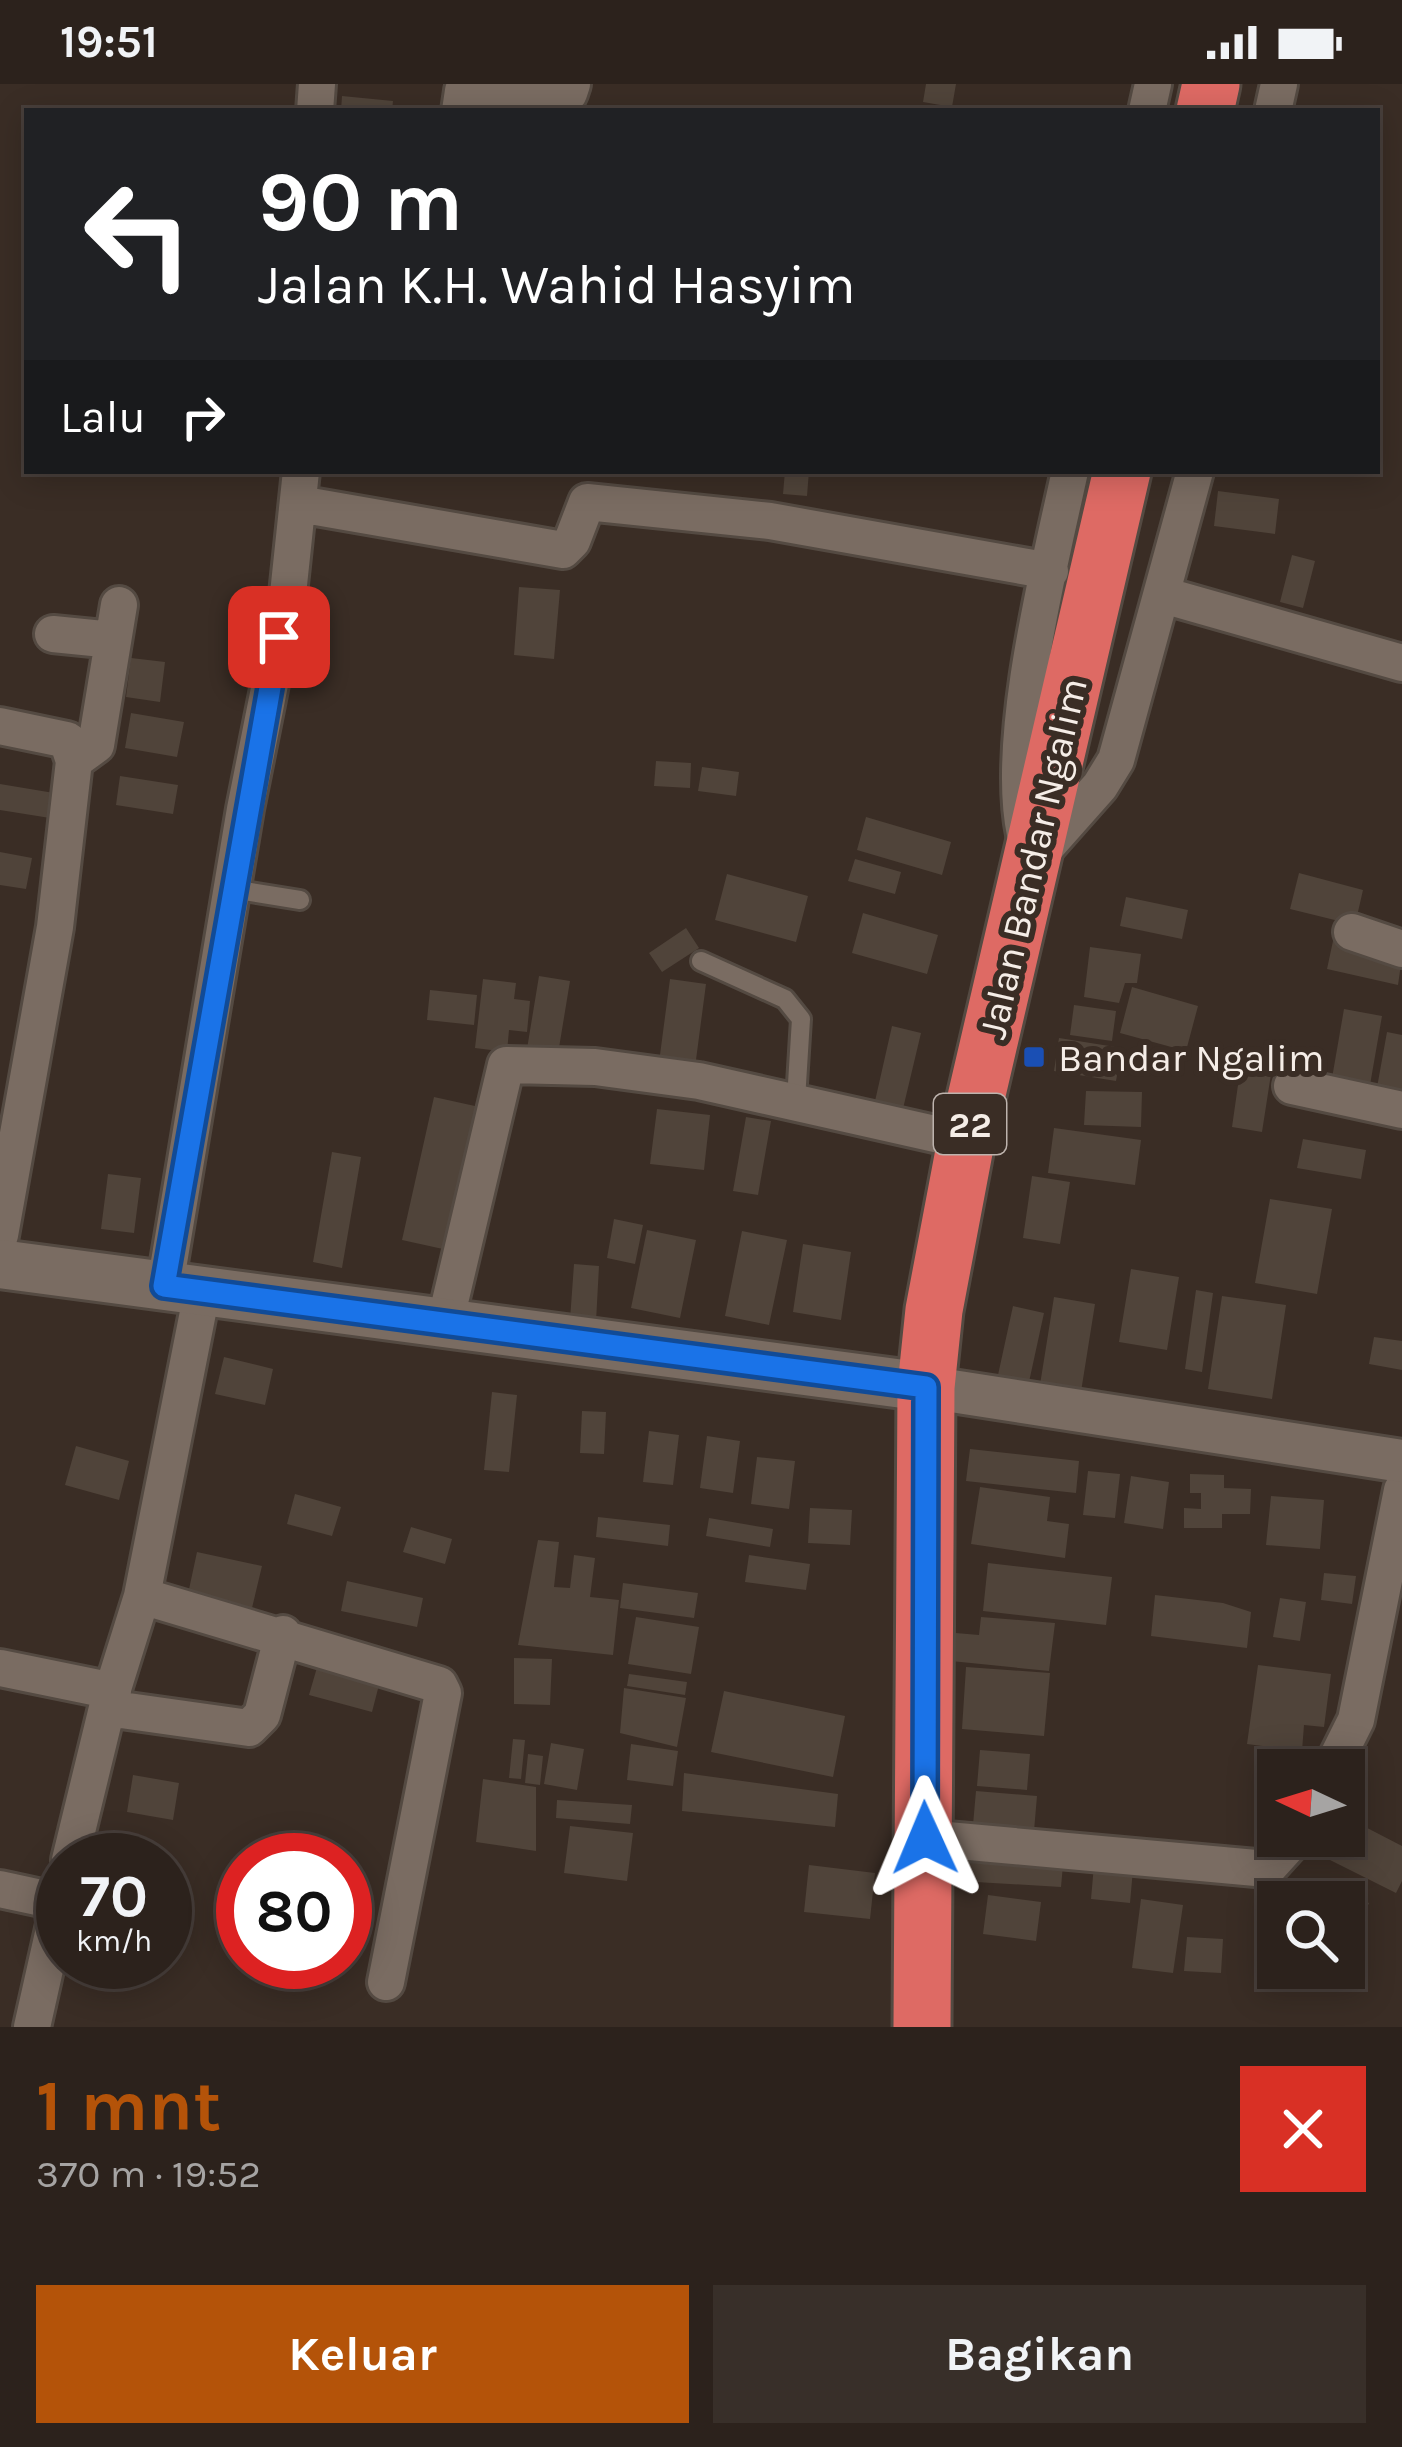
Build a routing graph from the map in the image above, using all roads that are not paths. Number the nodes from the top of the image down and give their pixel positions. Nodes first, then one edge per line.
1 (572, 84) edge
2 (461, 108) edge
3 (1069, 474) edge
4 (1121, 474) edge
5 (1194, 474) edge
6 (300, 488) edge
7 (1050, 571) junction
8 (1163, 595) junction
9 (53, 634) dead end
10 (1402, 663) edge
11 (0, 726) edge
12 (74, 761) junction
13 (1031, 863) junction
14 (232, 889) junction
15 (300, 900) dead end
16 (1352, 932) dead end
17 (1402, 949) edge
18 (701, 961) dead end
19 (1292, 1086) dead end
20 (796, 1100) junction
21 (1402, 1110) edge
22 (966, 1141) junction
23 (0, 1235) edge
24 (0, 1264) edge
25 (183, 1289) junction
26 (445, 1323) junction
27 (926, 1387) junction
28 (1402, 1461) edge
29 (1402, 1490) edge
30 (142, 1596) junction
31 (283, 1634) junction
32 (0, 1668) edge
33 (110, 1700) junction
34 (1340, 1749) edge
35 (77, 1833) edge
36 (925, 1838) junction
37 (1279, 1857) edge
38 (0, 1889) edge
39 (36, 1893) edge
40 (386, 1982) dead end
41 (41, 1989) edge
42 (32, 2027) edge
43 (922, 2027) edge

1 - 2 street
3 - 7 street
4 - 13 highway, Jalan Bandar Ngalim / 22
5 - 8 street
6 - 7 street
6 - 14 street
7 - 13 street
8 - 10 street
8 - 13 street
9 - 12 street
11 - 12 street
12 - 23 street
13 - 22 highway, Jalan Bandar Ngalim / 22
14 - 15 lane
14 - 25 street
16 - 17 street
18 - 20 lane
19 - 21 street
20 - 22 street
20 - 26 street
22 - 27 highway, Jalan Bandar Ngalim / 22
24 - 25 main road
25 - 26 main road
25 - 30 street
26 - 27 main road
27 - 28 street
27 - 36 highway, 22
29 - 34 street
30 - 31 street
30 - 33 street
31 - 33 street
31 - 40 street
32 - 33 street
33 - 35 street
36 - 37 street
36 - 43 highway, 22
38 - 39 street
41 - 42 street

